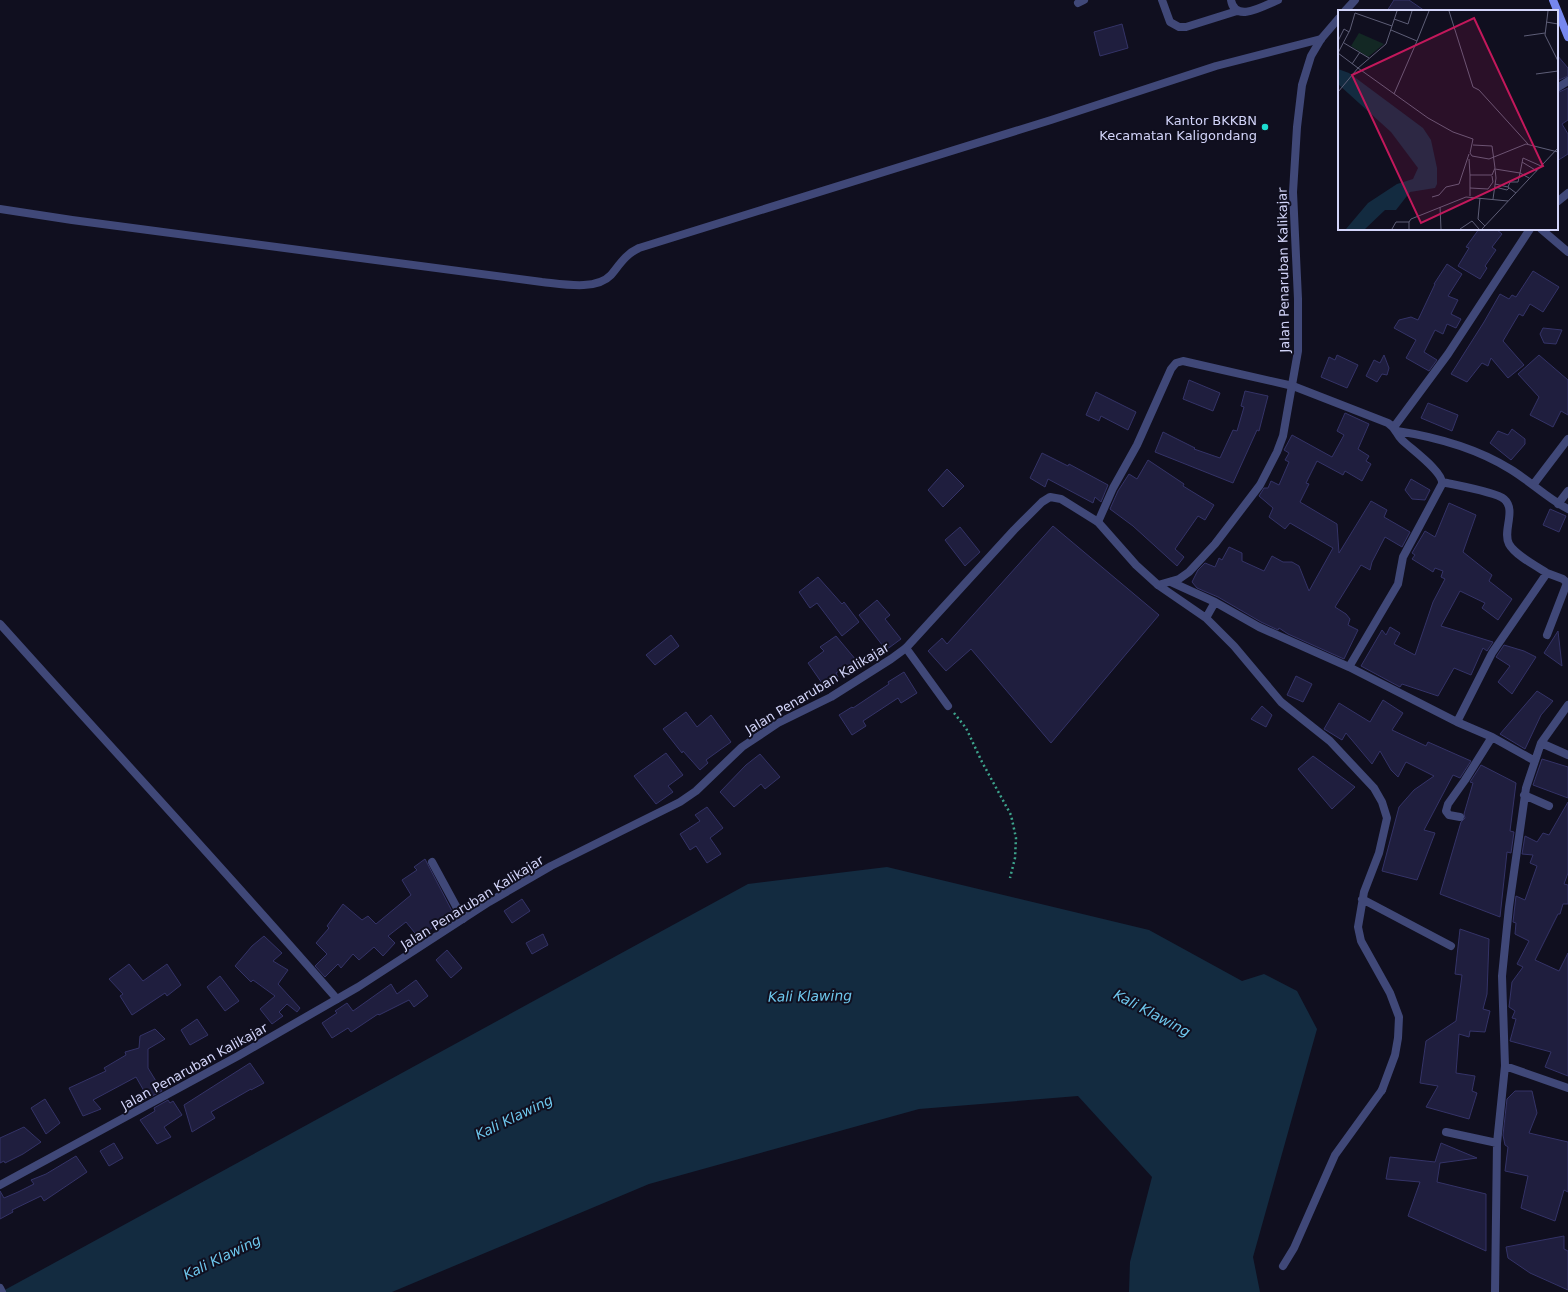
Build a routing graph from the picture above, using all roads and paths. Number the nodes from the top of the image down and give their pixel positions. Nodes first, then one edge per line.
1 (1162, 0) edge
2 (1231, 0) edge
3 (1278, 0) edge
4 (1355, 0) edge
5 (1553, 0) edge
6 (1346, 10) edge
7 (1556, 10) edge
8 (1237, 11) junction
9 (1338, 19) edge
10 (1559, 19) edge
11 (1568, 37) edge
12 (1321, 39) junction
13 (1568, 81) edge
14 (1558, 87) edge
15 (1568, 193) edge
16 (1558, 201) edge
17 (0, 209) edge
18 (1529, 230) edge
19 (1542, 230) edge
20 (1568, 252) edge
21 (1293, 386) junction
22 (1395, 429) junction
23 (1568, 439) edge
24 (1442, 482) junction
25 (1533, 485) junction
26 (1568, 491) edge
27 (1558, 504) junction
28 (1568, 509) edge
29 (1098, 522) junction
30 (1547, 573) junction
31 (1172, 582) junction
32 (1158, 585) junction
33 (1215, 602) junction
34 (1206, 618) junction
35 (0, 624) edge
36 (1547, 635) dead end
37 (906, 648) junction
38 (1349, 667) junction
39 (1568, 705) edge
40 (948, 706) joint
41 (1457, 722) junction
42 (1492, 737) junction
43 (1541, 743) junction
44 (1568, 755) edge
45 (1535, 761) junction
46 (1524, 795) junction
47 (1549, 806) dead end
48 (1460, 817) dead end
49 (432, 862) dead end
50 (1010, 878) dead end
51 (1362, 899) junction
52 (463, 919) junction
53 (1451, 946) dead end
54 (337, 999) junction
55 (1506, 1066) junction
56 (1568, 1088) edge
57 (1446, 1132) dead end
58 (1497, 1143) junction
59 (0, 1185) edge
60 (1283, 1266) dead end
61 (0, 1288) edge
62 (2, 1292) edge
63 (1495, 1292) edge

1 - 8 street
2 - 8 street
3 - 8 street
4 - 6 street
5 - 7 main road
9 - 12 street, Jalan Penaruban Kalikajar
10 - 11 main road
12 - 17 street
12 - 21 street, Jalan Penaruban Kalikajar
13 - 14 street
15 - 16 street
18 - 22 street
19 - 20 street
21 - 22 street
21 - 29 street
21 - 31 street, Jalan Penaruban Kalikajar
22 - 24 street
22 - 25 street
23 - 25 street
24 - 30 street
24 - 38 street
25 - 27 street
26 - 27 street
27 - 28 street
29 - 32 street, Jalan Penaruban Kalikajar
29 - 37 street, Jalan Penaruban Kalikajar
30 - 36 street
30 - 41 street
31 - 32 street, Jalan Penaruban Kalikajar
31 - 33 street
32 - 34 street
33 - 34 street
33 - 38 street
34 - 51 street
35 - 54 street
37 - 40 street
37 - 52 street, Jalan Penaruban Kalikajar
38 - 41 street
39 - 43 street
40 - 50 path
41 - 42 street
42 - 45 street
42 - 48 street
43 - 44 street
43 - 45 street
45 - 46 street
46 - 47 street
46 - 55 street
49 - 52 street
51 - 53 street
51 - 60 street
52 - 54 street, Jalan Penaruban Kalikajar
54 - 59 street, Jalan Penaruban Kalikajar
55 - 56 street
55 - 58 street
57 - 58 street
58 - 63 street
61 - 62 street

